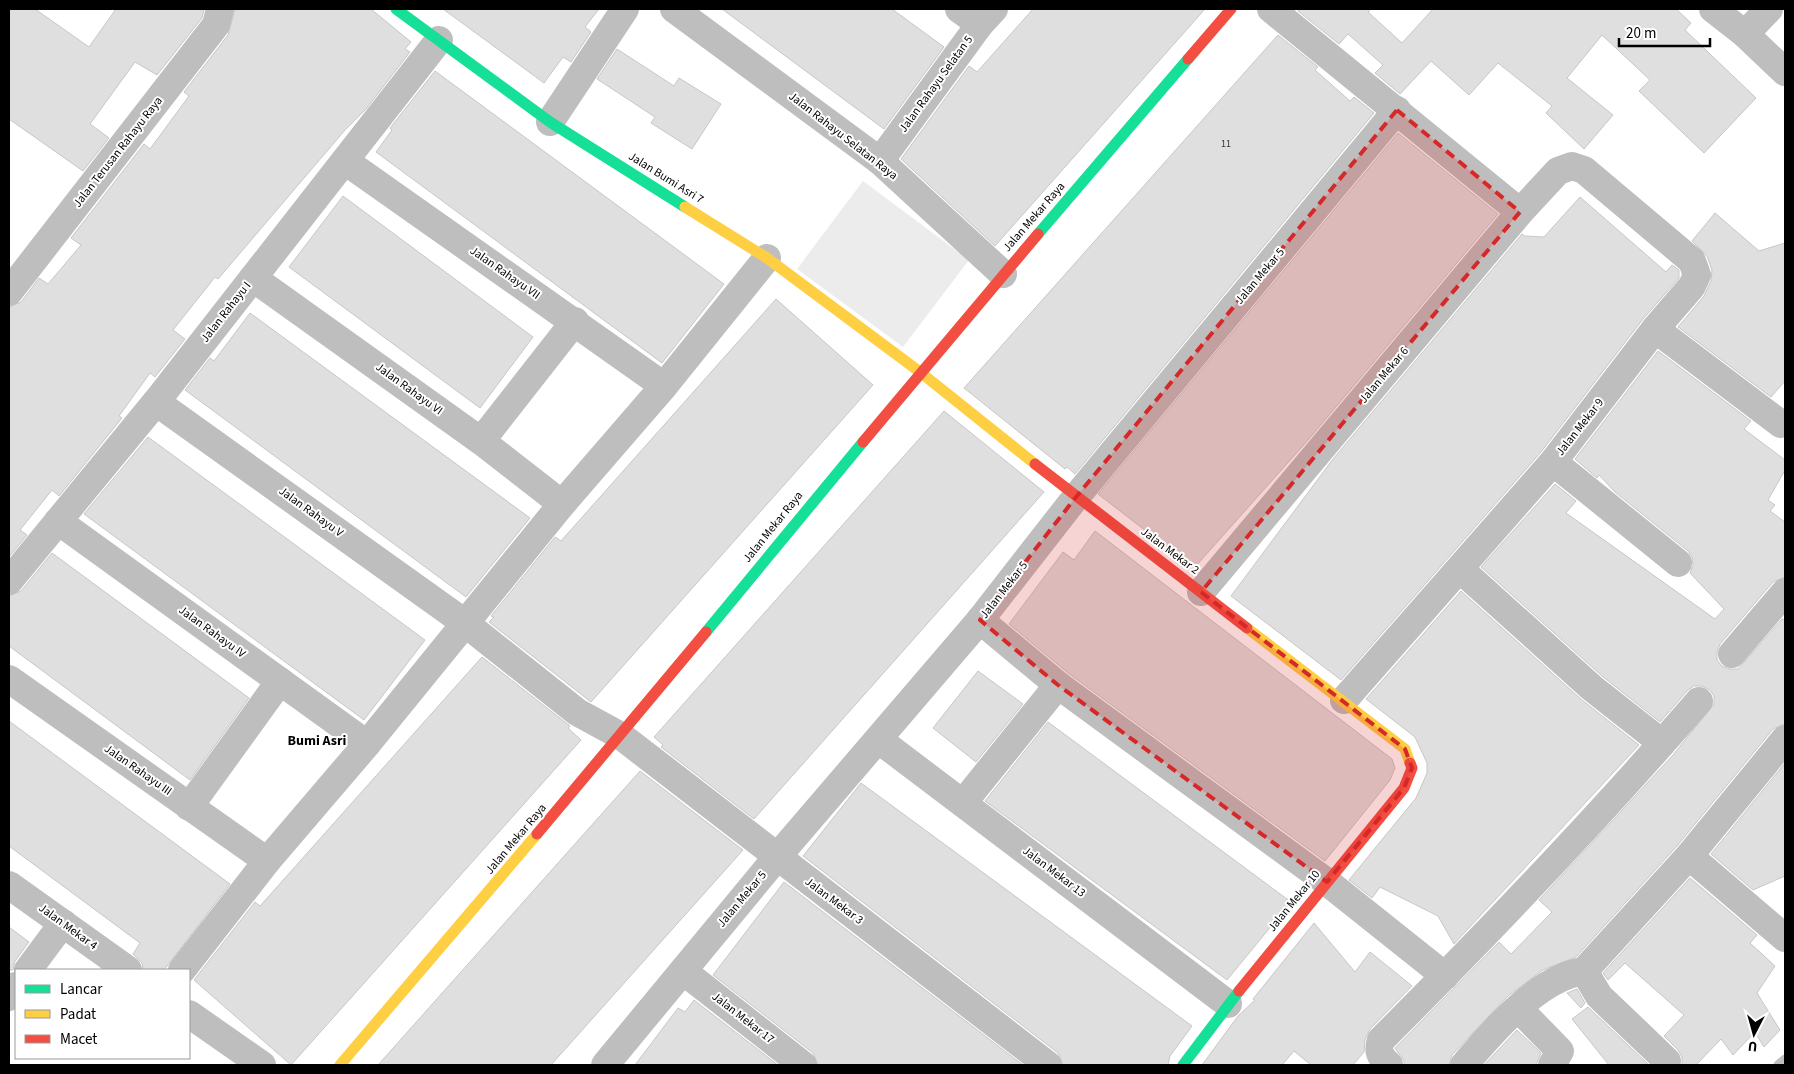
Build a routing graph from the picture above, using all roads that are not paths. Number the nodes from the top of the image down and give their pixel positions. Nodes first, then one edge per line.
1 (220, 9) edge
2 (396, 9) edge
3 (625, 9) edge
4 (674, 9) edge
5 (1230, 9) edge
6 (1271, 9) edge
7 (1713, 9) edge
8 (1769, 9) edge
9 (978, 14) edge
10 (1744, 34) junction
11 (439, 40) junction
12 (1785, 72) edge
13 (1397, 110) junction
14 (550, 122) junction
15 (345, 161) junction
16 (880, 162) junction
17 (1572, 166) joint
18 (1520, 212) junction
19 (766, 258) junction
20 (1002, 274) junction
21 (253, 278) junction
22 (9, 292) edge
23 (575, 321) junction
24 (1655, 329) junction
25 (920, 372) junction
26 (664, 386) junction
27 (156, 402) junction
28 (1781, 424) dead end
29 (481, 441) junction
30 (1553, 462) junction
31 (1076, 497) junction
32 (562, 504) junction
33 (58, 521) junction
34 (1678, 563) dead end
35 (1460, 569) junction
36 (9, 581) edge
37 (1201, 592) junction
38 (1785, 592) edge
39 (980, 620) junction
40 (465, 622) junction
41 (1732, 654) dead end
42 (9, 679) edge
43 (280, 681) junction
44 (1058, 685) junction
45 (1344, 700) junction
46 (1699, 701) dead end
47 (621, 736) junction
48 (1785, 739) edge
49 (879, 740) junction
50 (1662, 743) junction
51 (367, 744) junction
52 (1405, 749) joint
53 (963, 803) junction
54 (189, 807) junction
55 (1689, 856) junction
56 (777, 857) junction
57 (267, 861) junction
58 (1327, 882) junction
59 (9, 885) edge
60 (63, 923) junction
61 (1785, 938) edge
62 (29, 969) edge
63 (127, 969) edge
64 (183, 969) edge
65 (682, 971) junction
66 (1584, 972) junction
67 (1445, 976) junction
68 (1228, 1004) junction
69 (1519, 1009) junction
70 (190, 1015) edge
71 (1667, 1060) dead end
72 (262, 1065) edge
73 (340, 1065) edge
74 (605, 1065) edge
75 (803, 1065) edge
76 (1048, 1065) edge
77 (1182, 1065) edge
78 (1389, 1065) edge
79 (1464, 1065) edge
80 (1552, 1065) edge

1 - 22 street, Jalan Terusan Rahayu Raya
2 - 11 street, Jalan Bumi Asri 7
3 - 14 street
4 - 16 street, Jalan Rahayu Selatan Raya
5 - 20 street, Jalan Mekar Raya
6 - 13 street
7 - 10 street
8 - 10 street
9 - 16 street, Jalan Rahayu Selatan 5
10 - 12 street
11 - 14 street, Jalan Bumi Asri 7
11 - 15 street, Jalan Rahayu I
13 - 18 street
13 - 31 street, Jalan Mekar 5
14 - 19 street, Jalan Bumi Asri 7
15 - 21 street, Jalan Rahayu I
15 - 23 street, Jalan Rahayu VII
16 - 20 street, Jalan Rahayu Selatan Raya
17 - 18 street, Jalan Mekar 6
17 - 24 street, Jalan Mekar 9
18 - 37 street, Jalan Mekar 6
19 - 25 street, Jalan Bumi Asri 7
19 - 26 street
20 - 25 street, Jalan Mekar Raya
21 - 27 street, Jalan Rahayu I
21 - 29 street, Jalan Rahayu VI
23 - 26 street, Jalan Rahayu VII
23 - 29 street
24 - 28 street
24 - 30 street, Jalan Mekar 9
25 - 31 street, Jalan Mekar 2
25 - 47 street, Jalan Mekar Raya
26 - 32 street
27 - 33 street, Jalan Rahayu I
27 - 40 street, Jalan Rahayu V
29 - 32 street, Jalan Rahayu VI
30 - 34 street
30 - 35 street, Jalan Mekar 9
31 - 37 street, Jalan Mekar 2
31 - 39 street, Jalan Mekar 5
32 - 40 street
33 - 36 street, Jalan Rahayu I
33 - 43 street, Jalan Rahayu IV
35 - 45 street, Jalan Mekar 9
35 - 50 street
37 - 45 street, Jalan Mekar 2
38 - 41 street
39 - 44 street
39 - 49 street, Jalan Mekar 5
40 - 47 street, Jalan Rahayu V
40 - 51 street
42 - 54 street, Jalan Rahayu III
43 - 51 street, Jalan Rahayu IV
43 - 54 street
44 - 53 street
44 - 58 street
45 - 52 street, Jalan Mekar 2
46 - 50 street
47 - 56 street, Jalan Mekar 3
47 - 73 street, Jalan Mekar Raya
48 - 55 street
49 - 53 street, Jalan Mekar 13
49 - 56 street, Jalan Mekar 5
50 - 67 street
51 - 57 street
52 - 58 street, Jalan Mekar 10
53 - 68 street, Jalan Mekar 13
54 - 57 street, Jalan Rahayu III
55 - 61 street
55 - 66 street
56 - 65 street, Jalan Mekar 5
56 - 76 street, Jalan Mekar 3
57 - 64 street
58 - 67 street
58 - 68 street, Jalan Mekar 10
59 - 60 street, Jalan Mekar 4
60 - 62 street
60 - 63 street, Jalan Mekar 4
65 - 74 street, Jalan Mekar 5
65 - 75 street, Jalan Mekar 17
66 - 69 street
66 - 71 street
67 - 78 street
68 - 77 street, Jalan Mekar 10
69 - 79 street
69 - 80 street
70 - 72 street

